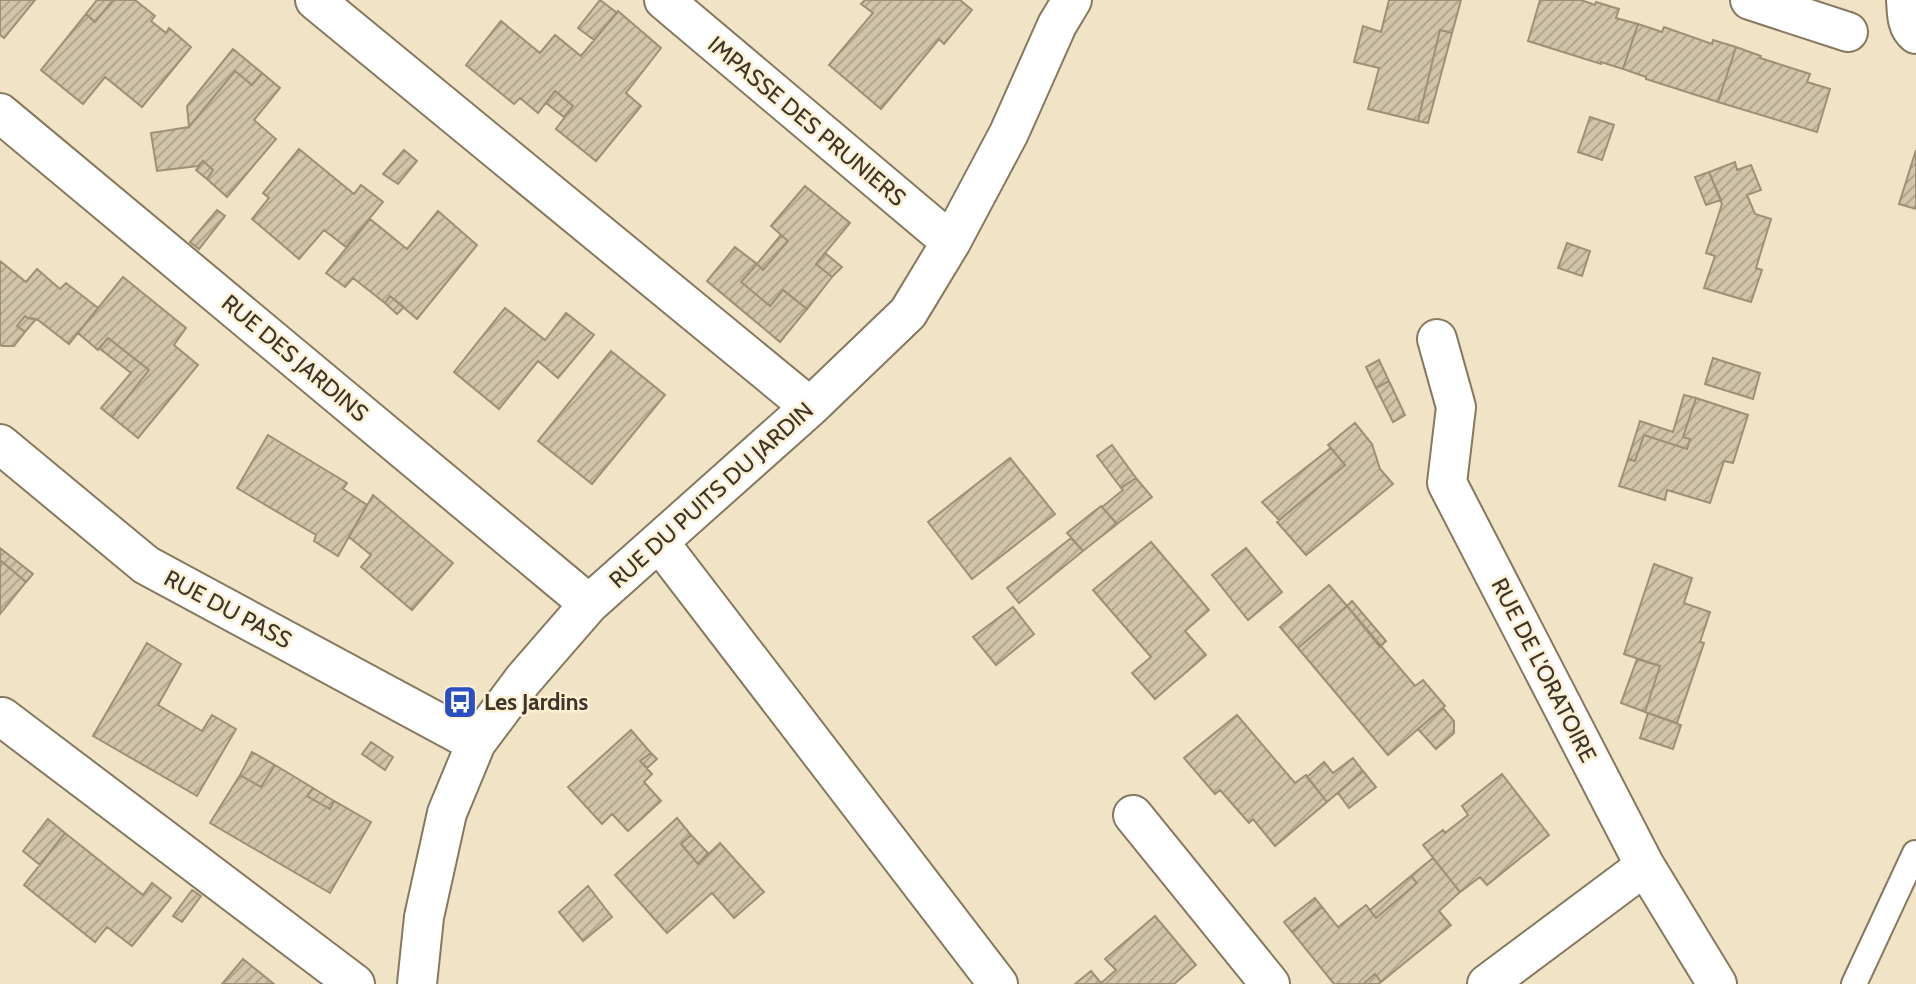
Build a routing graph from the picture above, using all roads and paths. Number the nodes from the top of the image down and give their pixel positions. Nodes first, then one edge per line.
1 (316, 0) edge
2 (664, 0) edge
3 (1751, 0) edge
4 (1906, 0) edge
5 (1064, 8) edge
6 (1848, 32) dead end
7 (1916, 34) edge
8 (0, 113) edge
9 (951, 242) junction
10 (1437, 339) dead end
11 (810, 407) junction
12 (0, 444) edge
13 (659, 542) junction
14 (589, 604) junction
15 (0, 719) edge
16 (476, 743) junction
17 (1133, 815) dead end
18 (1914, 853) edge
19 (1644, 866) junction
20 (355, 984) edge
21 (417, 984) edge
22 (998, 984) edge
23 (1270, 984) edge
24 (1487, 984) edge
25 (1717, 984) edge
26 (1854, 984) edge

1 - 11 street
2 - 9 street, IMPASSE DES PRUNIERS
3 - 6 street
4 - 7 street
5 - 9 street, RUE DU PUITS DU JARDIN
8 - 14 street, RUE DES JARDINS
9 - 11 street, RUE DU PUITS DU JARDIN
10 - 19 street, RUE DE L'ORATOIRE
11 - 13 street, RUE DU PUITS DU JARDIN
12 - 16 street, RUE DU PASS
13 - 14 street, RUE DU PUITS DU JARDIN
13 - 22 street
14 - 16 street, RUE DU PUITS DU JARDIN
15 - 20 street
16 - 21 street, RUE DU PUITS DU JARDIN
17 - 23 street
18 - 26 lane
19 - 24 street
19 - 25 street, RUE DE L'ORATOIRE

